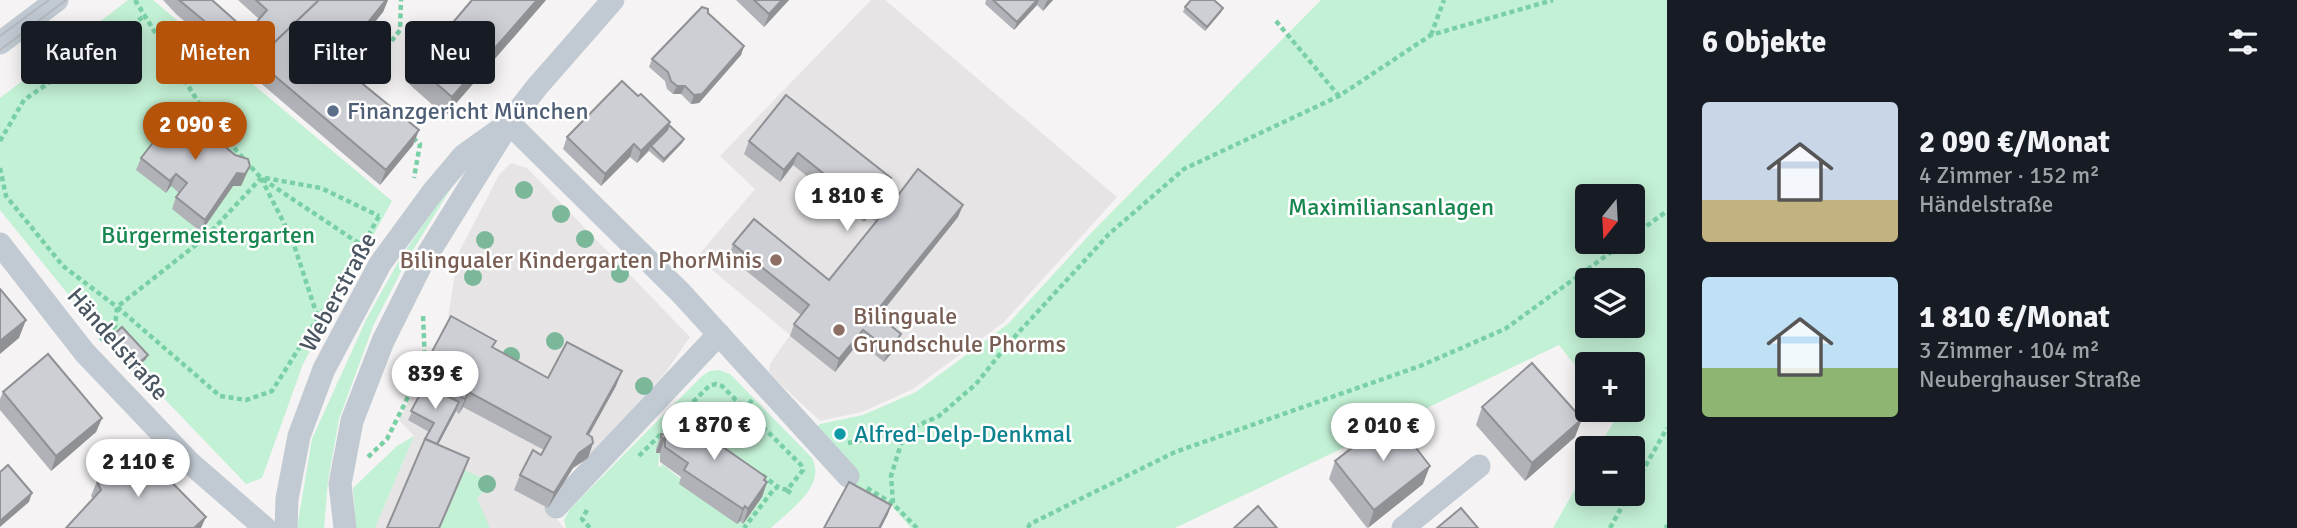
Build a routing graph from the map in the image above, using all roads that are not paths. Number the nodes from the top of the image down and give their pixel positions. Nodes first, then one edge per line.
1 (57, 0) edge
2 (609, 2) edge
3 (0, 43) edge
4 (509, 122) junction
5 (0, 244) edge
6 (719, 334) junction
7 (1479, 466) dead end
8 (848, 476) road end
9 (556, 507) edge
10 (265, 528) edge
11 (286, 528) edge
12 (345, 528) edge
13 (1403, 528) edge

1 - 3 street
2 - 4 street
4 - 6 street
4 - 11 street, Weberstraße
4 - 12 street
5 - 10 street, Händelstraße
6 - 8 street
6 - 9 street
7 - 13 street

